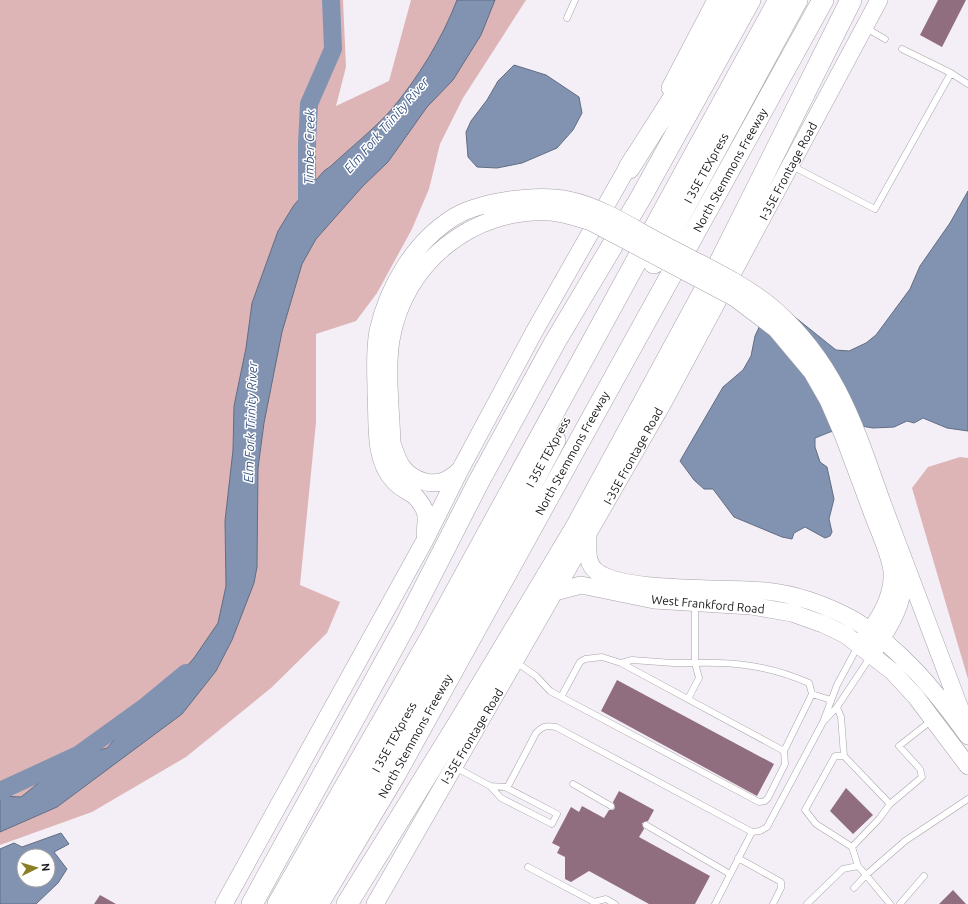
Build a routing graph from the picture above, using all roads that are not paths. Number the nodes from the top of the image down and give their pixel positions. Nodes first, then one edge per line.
1 (576, 0) edge
2 (716, 0) edge
3 (736, 0) edge
4 (750, 0) edge
5 (779, 0) edge
6 (797, 0) edge
7 (823, 0) edge
8 (851, 0) edge
9 (879, 0) edge
10 (566, 18) dead end
11 (865, 27) junction
12 (885, 39) dead end
13 (902, 49) dead end
14 (951, 73) junction
15 (968, 84) edge
16 (791, 165) junction
17 (629, 168) junction
18 (585, 369) junction
19 (655, 399) junction
20 (460, 470) junction
21 (516, 495) junction
22 (877, 509) junction
23 (582, 532) junction
24 (424, 542) junction
25 (901, 552) junction
26 (890, 591) junction
27 (555, 592) junction
28 (695, 596) junction
29 (842, 615) junction
30 (870, 642) junction
31 (516, 662) junction
32 (621, 663) junction
33 (694, 663) junction
34 (812, 694) junction
35 (561, 697) junction
36 (688, 699) junction
37 (831, 700) junction
38 (837, 707) junction
39 (934, 719) junction
40 (823, 722) junction
41 (968, 728) edge
42 (968, 736) edge
43 (784, 751) junction
44 (844, 756) junction
45 (454, 766) junction
46 (968, 766) edge
47 (573, 784) dead end
48 (490, 786) junction
49 (507, 788) junction
50 (968, 799) edge
51 (890, 804) junction
52 (611, 806) dead end
53 (646, 825) dead end
54 (752, 832) junction
55 (852, 847) junction
56 (738, 858) junction
57 (858, 866) junction
58 (528, 867) dead end
59 (730, 874) junction
60 (866, 875) junction
61 (924, 876) dead end
62 (854, 888) dead end
63 (594, 903) edge
64 (224, 904) edge
65 (252, 904) edge
66 (278, 904) edge
67 (301, 904) edge
68 (318, 904) edge
69 (347, 904) edge
70 (375, 904) edge
71 (615, 904) edge
72 (715, 904) edge
73 (773, 904) edge
74 (807, 904) edge
75 (890, 904) edge
76 (900, 904) edge

1 - 10 lane
2 - 17 main road
3 - 17 highway
4 - 65 highway
5 - 18 highway
6 - 18 highway, I 35E TEXpress
7 - 68 highway, North Stemmons Freeway
8 - 19 highway
9 - 11 main road, I-35E Frontage Road
11 - 12 lane
11 - 16 main road, I-35E Frontage Road
13 - 14 lane
14 - 15 lane
14 - 16 lane
16 - 19 main road, I-35E Frontage Road
17 - 20 main road
18 - 21 highway, I 35E TEXpress
19 - 23 highway
20 - 22 main road, bridge
20 - 24 main road
21 - 66 highway
21 - 67 highway, I 35E TEXpress
22 - 24 main road, bridge
22 - 25 main road
22 - 26 main road
23 - 27 main road, I-35E Frontage Road
23 - 28 main road, West Frankford Road
23 - 69 highway
24 - 64 main road
25 - 30 main road
25 - 41 main road
26 - 29 main road
26 - 30 main road
27 - 28 main road, West Frankford Road
27 - 31 main road, I-35E Frontage Road
28 - 29 main road, West Frankford Road
28 - 30 main road, West Frankford Road
28 - 33 lane
29 - 30 main road, West Frankford Road
30 - 37 lane
30 - 38 lane
30 - 39 main road, West Frankford Road
30 - 42 main road, West Frankford Road
31 - 35 lane
31 - 45 main road, I-35E Frontage Road
32 - 33 lane
32 - 35 lane
32 - 36 lane
33 - 34 lane
33 - 36 lane
34 - 37 lane
34 - 43 lane
35 - 43 lane
36 - 43 lane
37 - 40 lane
38 - 40 lane
38 - 44 lane
39 - 46 main road, West Frankford Road
39 - 51 lane
40 - 54 lane
44 - 51 lane
44 - 55 lane
45 - 48 lane
45 - 70 main road, I-35E Frontage Road
47 - 52 lane
48 - 49 lane
48 - 49 lane
49 - 54 lane
50 - 60 lane
51 - 55 lane
53 - 59 lane
54 - 56 lane
55 - 57 lane
56 - 59 lane
56 - 73 lane
57 - 60 lane
57 - 74 lane
58 - 63 lane
59 - 72 lane
60 - 62 lane
60 - 75 lane
61 - 76 lane
63 - 71 lane

